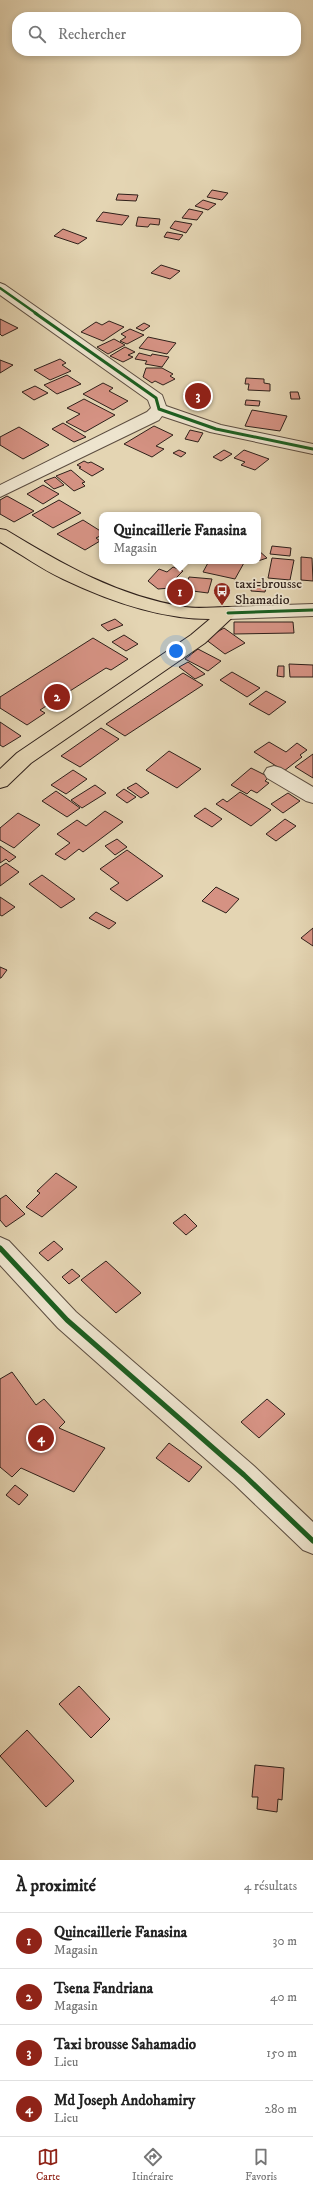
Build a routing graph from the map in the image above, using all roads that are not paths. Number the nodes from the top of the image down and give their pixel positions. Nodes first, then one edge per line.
1 (0, 288) edge
2 (159, 409) junction
3 (313, 449) edge
4 (0, 492) edge
5 (0, 534) edge
6 (313, 610) edge
7 (228, 613) junction
8 (274, 773) dead end
9 (0, 781) edge
10 (313, 796) edge
11 (0, 1248) edge
12 (313, 1541) edge

1 - 2 street
2 - 3 street
2 - 4 street
5 - 7 main road
6 - 7 street
7 - 9 main road
8 - 10 street
11 - 12 street

